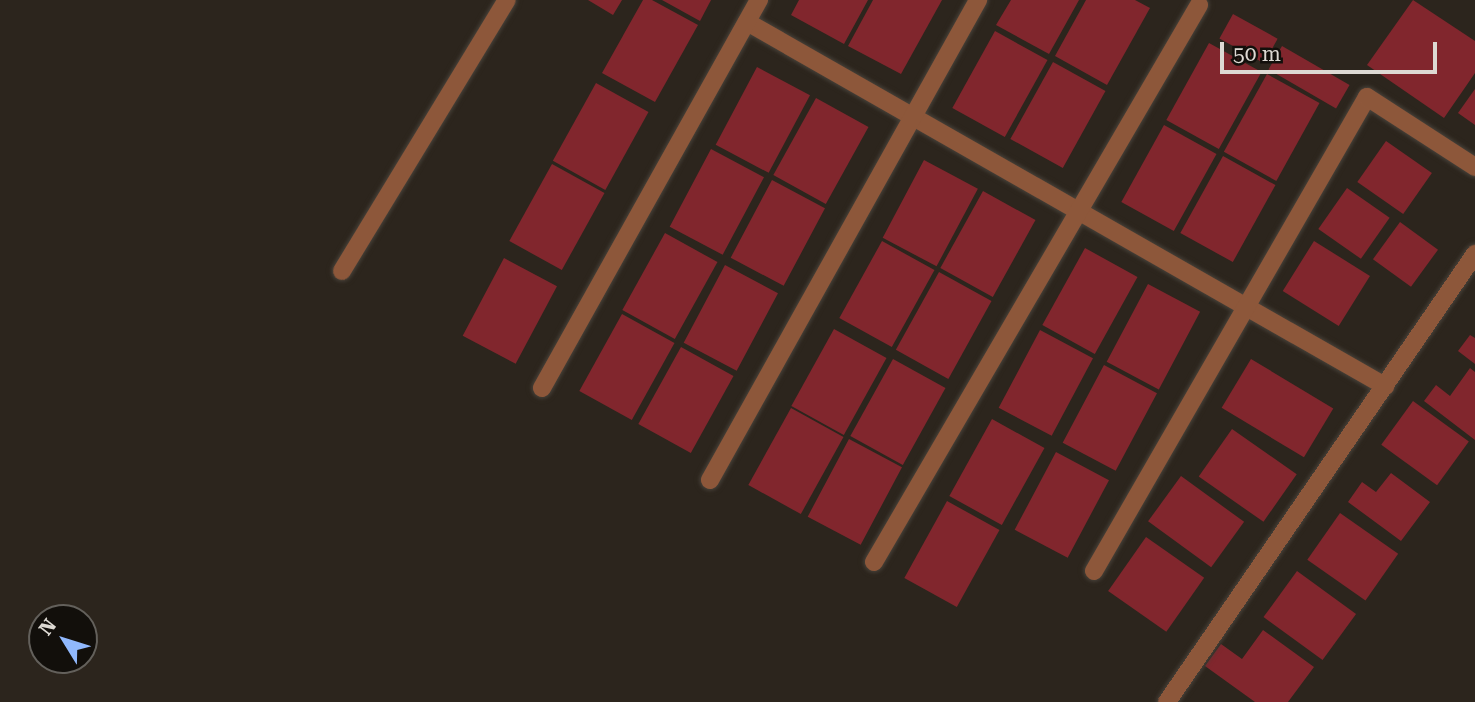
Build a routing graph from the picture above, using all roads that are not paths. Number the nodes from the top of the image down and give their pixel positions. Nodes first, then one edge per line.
1 (507, 0) edge
2 (759, 0) edge
3 (978, 0) edge
4 (1199, 5) dead end
5 (747, 22) junction
6 (913, 117) junction
7 (1475, 167) edge
8 (1079, 211) junction
9 (1475, 254) edge
10 (342, 271) dead end
11 (1246, 307) junction
12 (1385, 386) junction
13 (542, 388) dead end
14 (710, 480) dead end
15 (874, 562) dead end
16 (1094, 570) dead end
17 (1167, 702) edge

1 - 10 street
2 - 5 street
3 - 6 street
4 - 8 street
5 - 6 street
5 - 13 street
6 - 8 street
6 - 14 street
7 - 11 street
8 - 11 street
8 - 15 street
9 - 12 street
11 - 12 street
11 - 16 street
12 - 17 street

